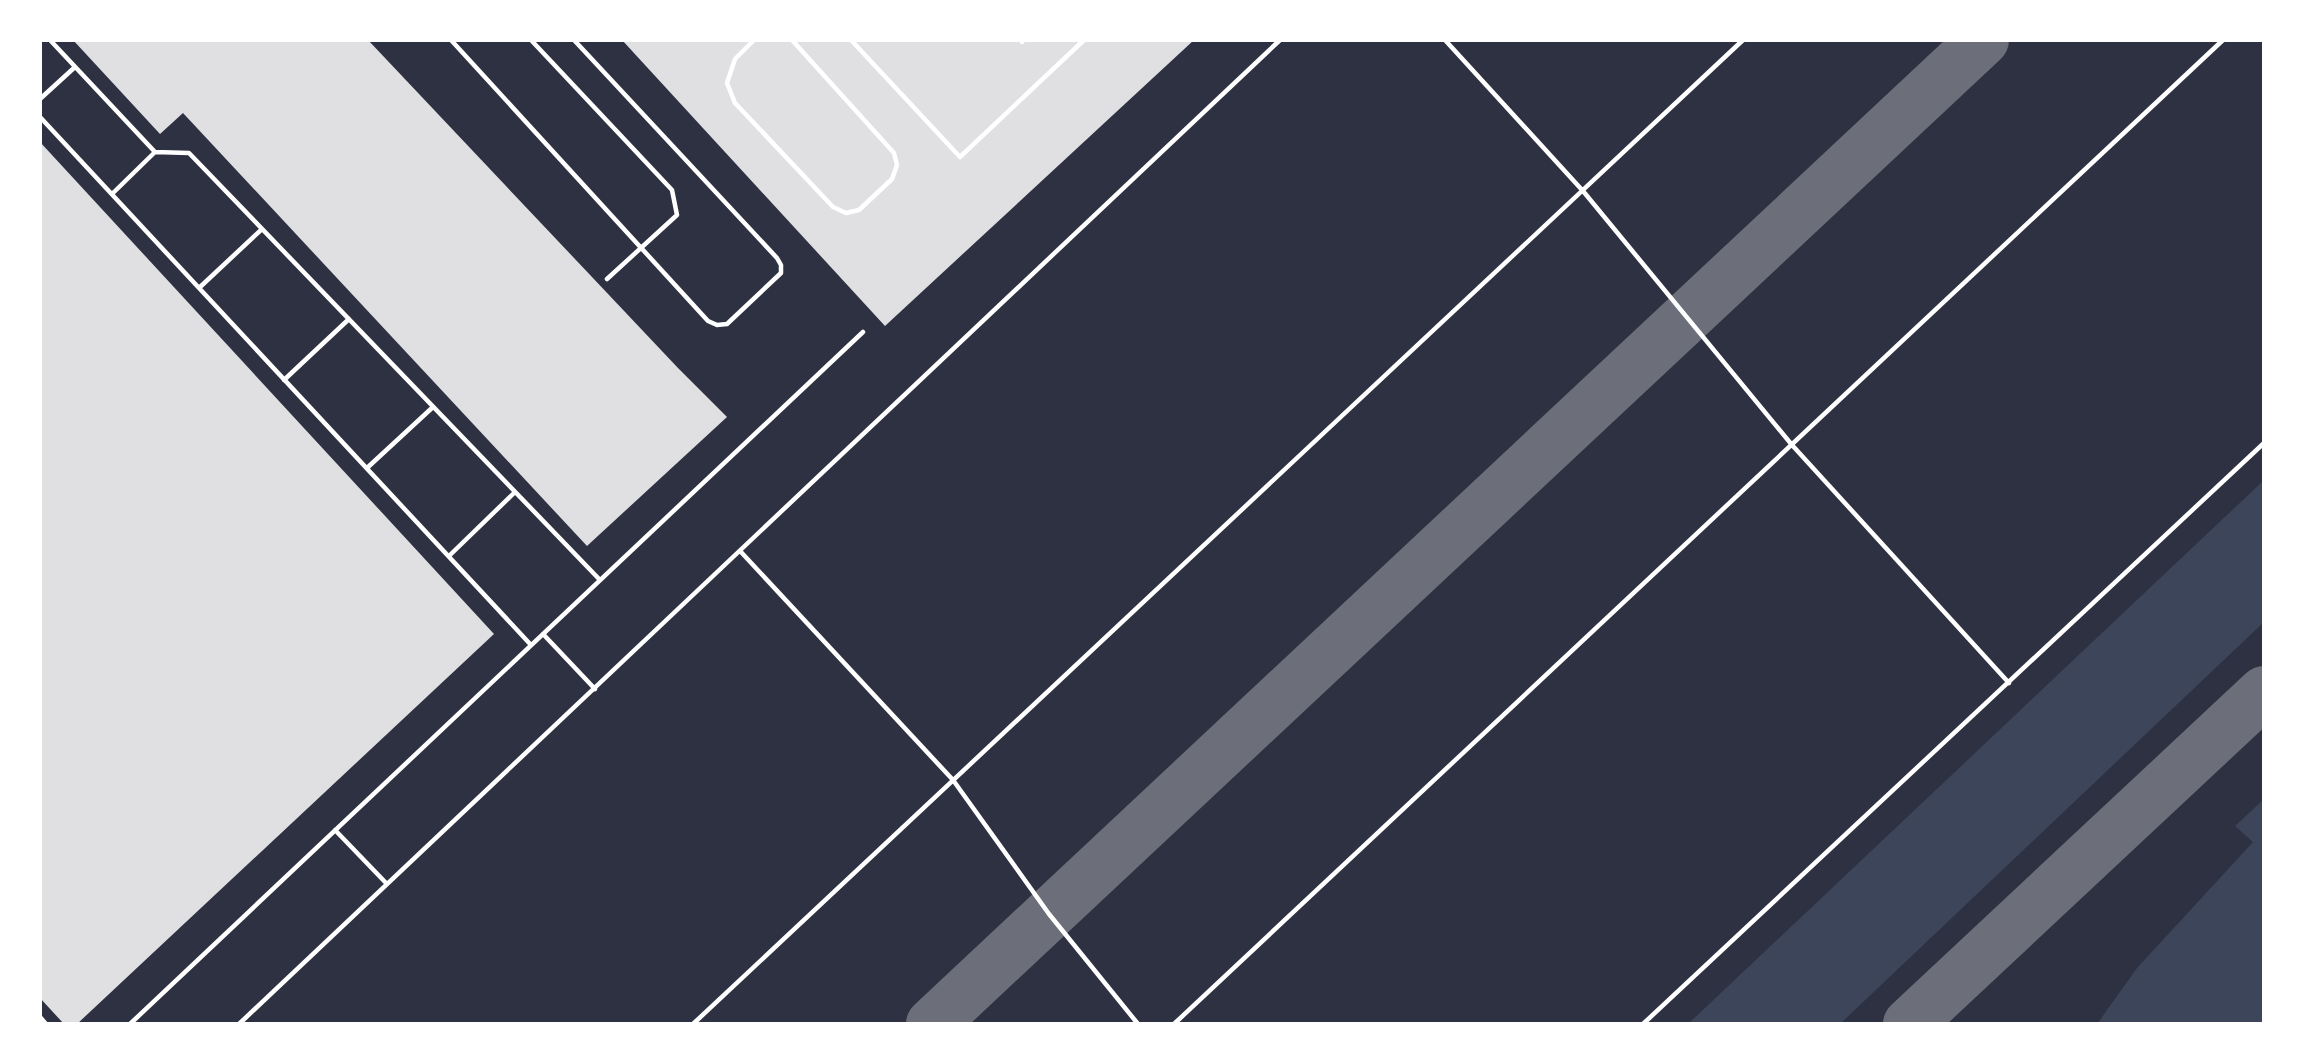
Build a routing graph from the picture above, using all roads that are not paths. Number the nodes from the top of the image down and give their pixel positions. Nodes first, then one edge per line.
1 (50, 40) edge
2 (451, 40) edge
3 (531, 40) edge
4 (574, 40) edge
5 (754, 40) edge
6 (792, 40) edge
7 (851, 40) edge
8 (1084, 40) edge
9 (1280, 40) edge
10 (1445, 40) edge
11 (1743, 40) edge
12 (2223, 40) edge
13 (75, 67) junction
14 (40, 99) edge
15 (40, 117) edge
16 (155, 152) junction
17 (1583, 191) junction
18 (111, 194) junction
19 (262, 229) junction
20 (607, 279) dead end
21 (199, 288) junction
22 (349, 319) junction
23 (863, 332) dead end
24 (284, 380) junction
25 (433, 407) junction
26 (2264, 443) edge
27 (1792, 444) junction
28 (367, 468) junction
29 (515, 492) junction
30 (741, 552) junction
31 (449, 556) junction
32 (600, 580) junction
33 (543, 634) junction
34 (531, 645) junction
35 (2008, 683) junction
36 (595, 689) junction
37 (953, 779) junction
38 (335, 830) junction
39 (387, 884) junction
40 (40, 1017) edge
41 (46, 1024) edge
42 (130, 1024) edge
43 (239, 1024) edge
44 (692, 1024) edge
45 (1138, 1024) edge
46 (1174, 1024) edge
47 (1643, 1024) edge

1 - 13 lane
2 - 4 lane
3 - 20 lane
5 - 6 lane
7 - 8 lane
9 - 30 lane
10 - 17 lane
11 - 17 lane
12 - 27 lane
13 - 14 lane
13 - 16 lane
15 - 18 lane
16 - 18 lane
16 - 19 lane
17 - 27 lane
17 - 37 lane
18 - 21 lane
19 - 21 lane
19 - 22 lane
21 - 24 lane
22 - 24 lane
22 - 25 lane
23 - 32 lane
24 - 28 lane
25 - 28 lane
25 - 29 lane
26 - 35 lane
27 - 35 lane
27 - 46 lane
28 - 31 lane
29 - 31 lane
29 - 32 lane
30 - 36 lane
30 - 37 lane
31 - 34 lane
32 - 33 lane
33 - 34 lane
33 - 36 lane
34 - 38 lane
35 - 47 lane
36 - 39 lane
37 - 44 lane
37 - 45 lane
38 - 39 lane
38 - 42 lane
39 - 43 lane
40 - 41 lane

